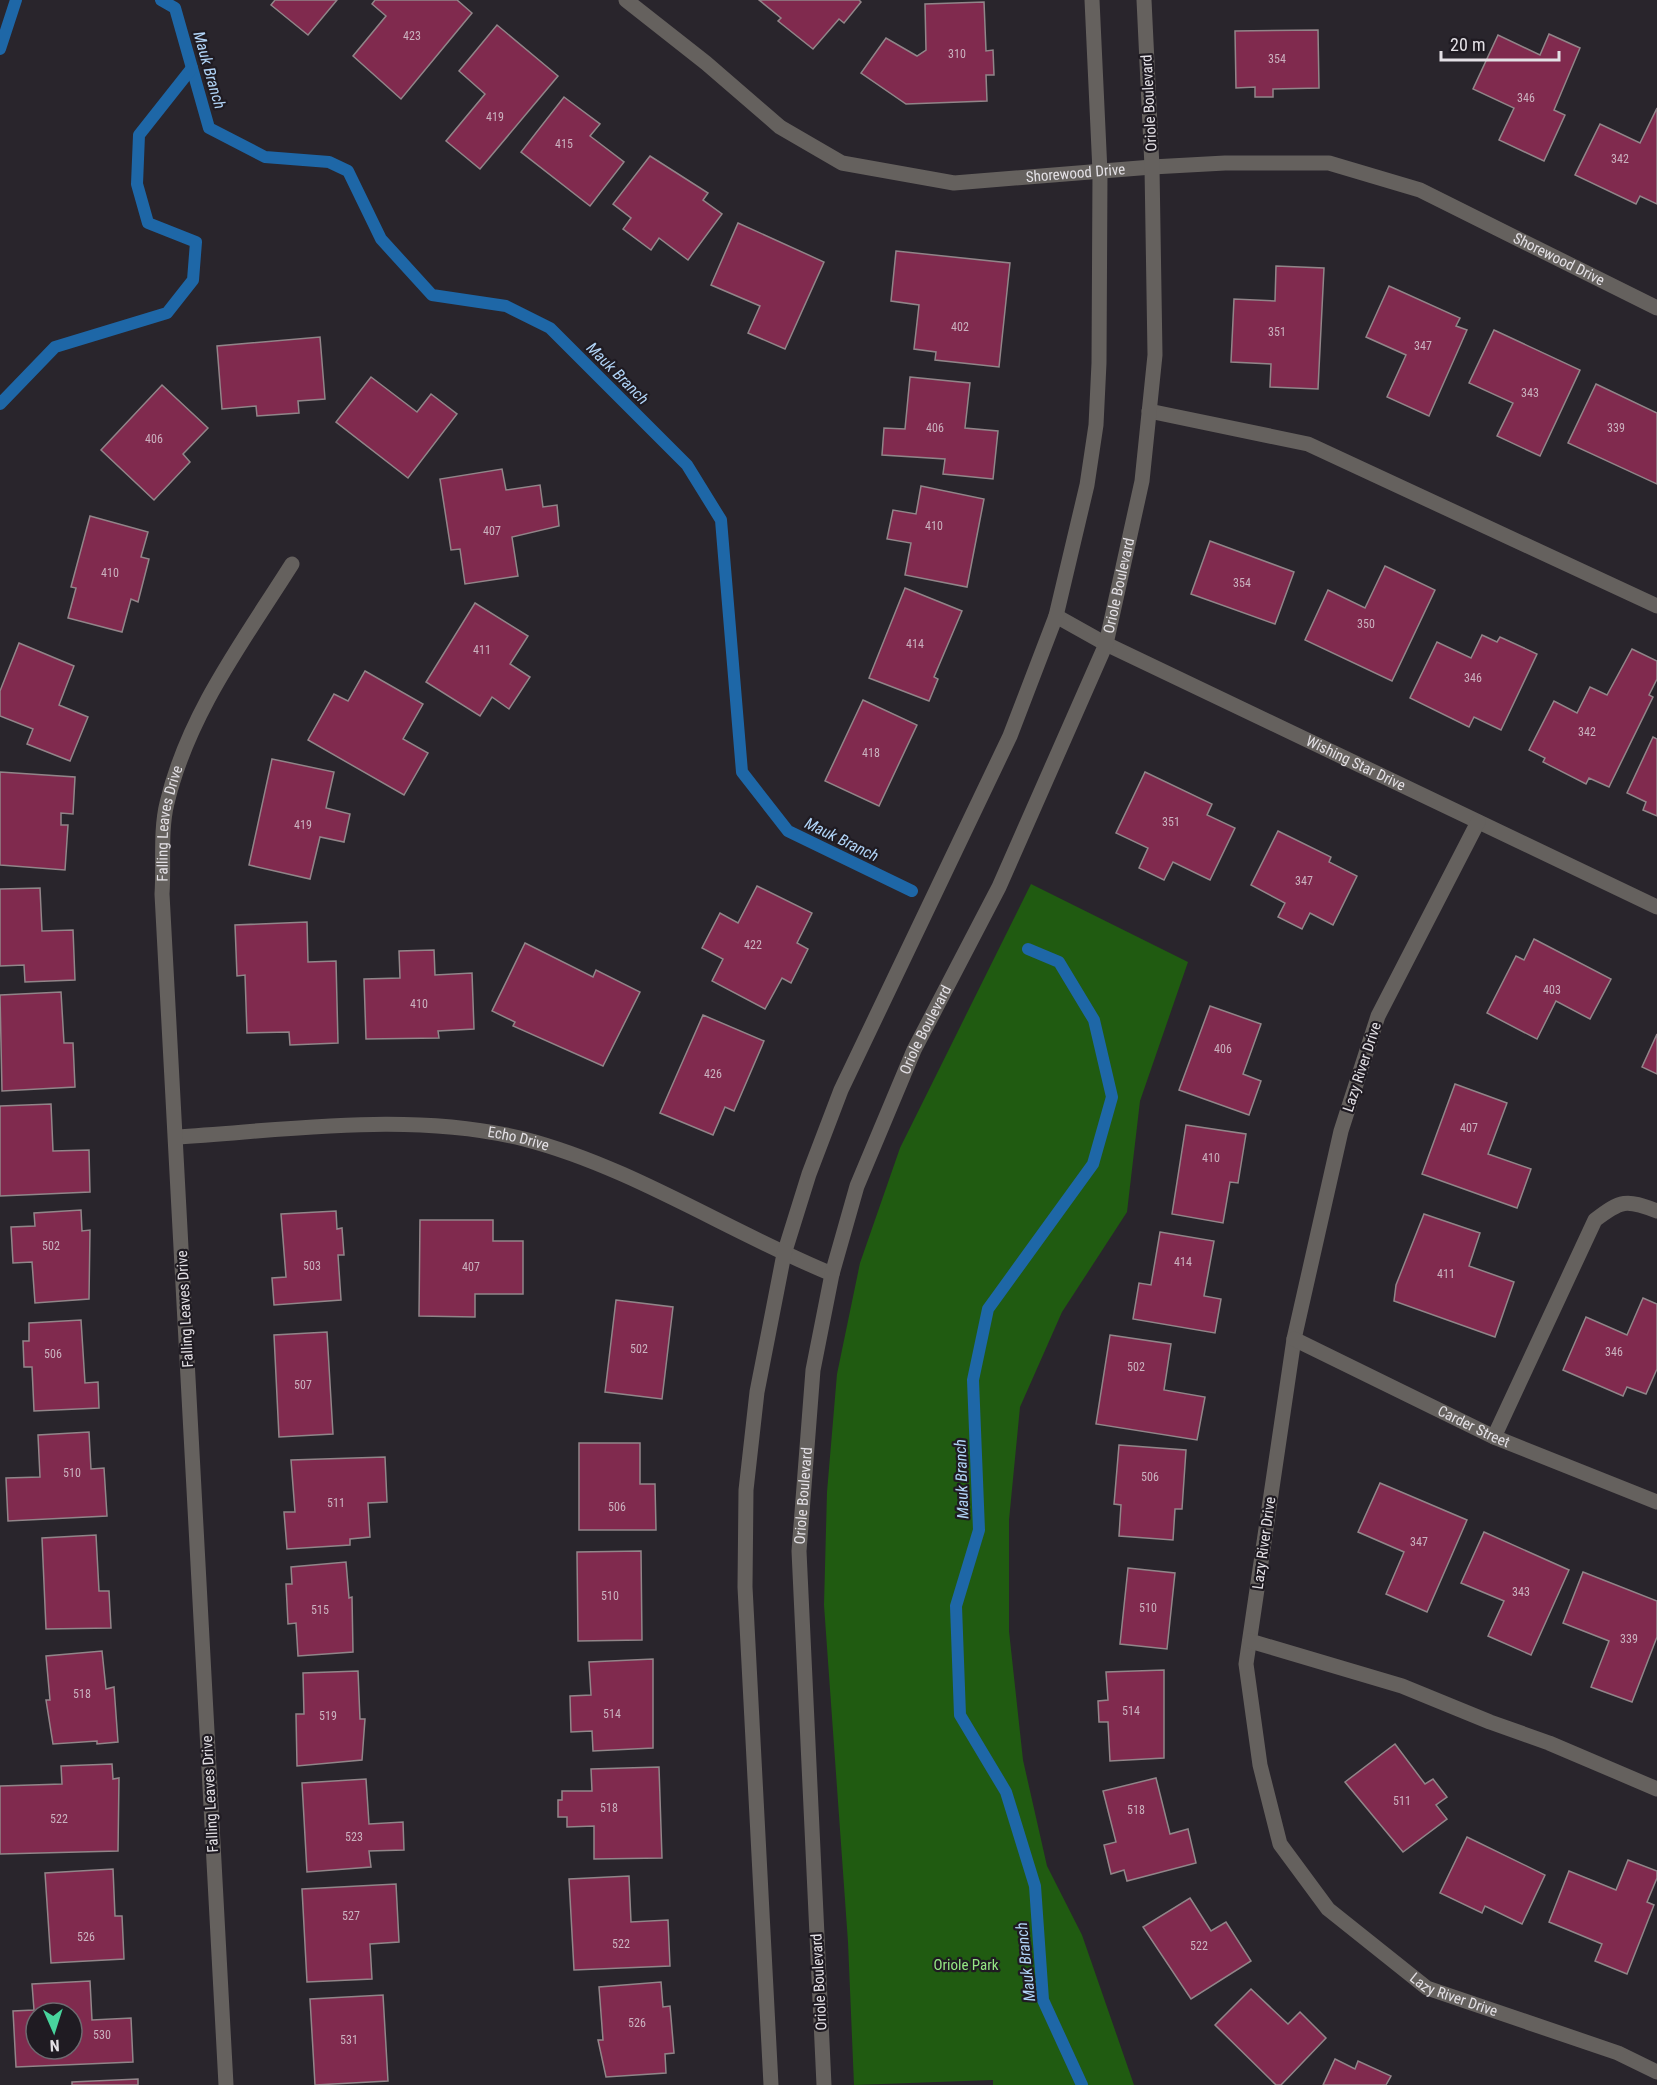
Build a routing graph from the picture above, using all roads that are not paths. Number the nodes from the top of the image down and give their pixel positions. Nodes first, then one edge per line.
1 (626, 0) edge
2 (1092, 0) edge
3 (1144, 0) edge
4 (1152, 167) junction
5 (1100, 172) junction
6 (1657, 308) edge
7 (1149, 411) junction
8 (292, 564) dead end
9 (1657, 606) edge
10 (1056, 616) junction
11 (1106, 644) junction
12 (1478, 822) junction
13 (1657, 907) edge
14 (176, 1137) junction
15 (1657, 1211) edge
16 (784, 1254) junction
17 (832, 1274) junction
18 (1294, 1339) junction
19 (1494, 1437) junction
20 (1657, 1502) edge
21 (1250, 1641) junction
22 (1657, 1789) edge
23 (1657, 2072) edge
24 (226, 2085) edge
25 (771, 2085) edge
26 (824, 2085) edge

1 - 5 street, Shorewood Drive
2 - 5 street
3 - 4 street, Oriole Boulevard
4 - 5 street, Shorewood Drive
4 - 6 street, Shorewood Drive
4 - 7 street, Oriole Boulevard
5 - 10 street
7 - 9 street
7 - 11 street, Oriole Boulevard
8 - 14 street, Falling Leaves Drive
10 - 11 street, Wishing Star Drive
10 - 16 street
11 - 12 street, Wishing Star Drive
11 - 17 street, Oriole Boulevard
12 - 13 street, Wishing Star Drive
12 - 18 street, Lazy River Drive
14 - 16 street, Echo Drive
14 - 24 street, Falling Leaves Drive
15 - 19 street
16 - 17 street, Echo Drive
16 - 25 street
17 - 26 street, Oriole Boulevard
18 - 19 street, Carder Street
18 - 21 street, Lazy River Drive
19 - 20 street, Carder Street
21 - 22 street
21 - 23 street, Lazy River Drive

